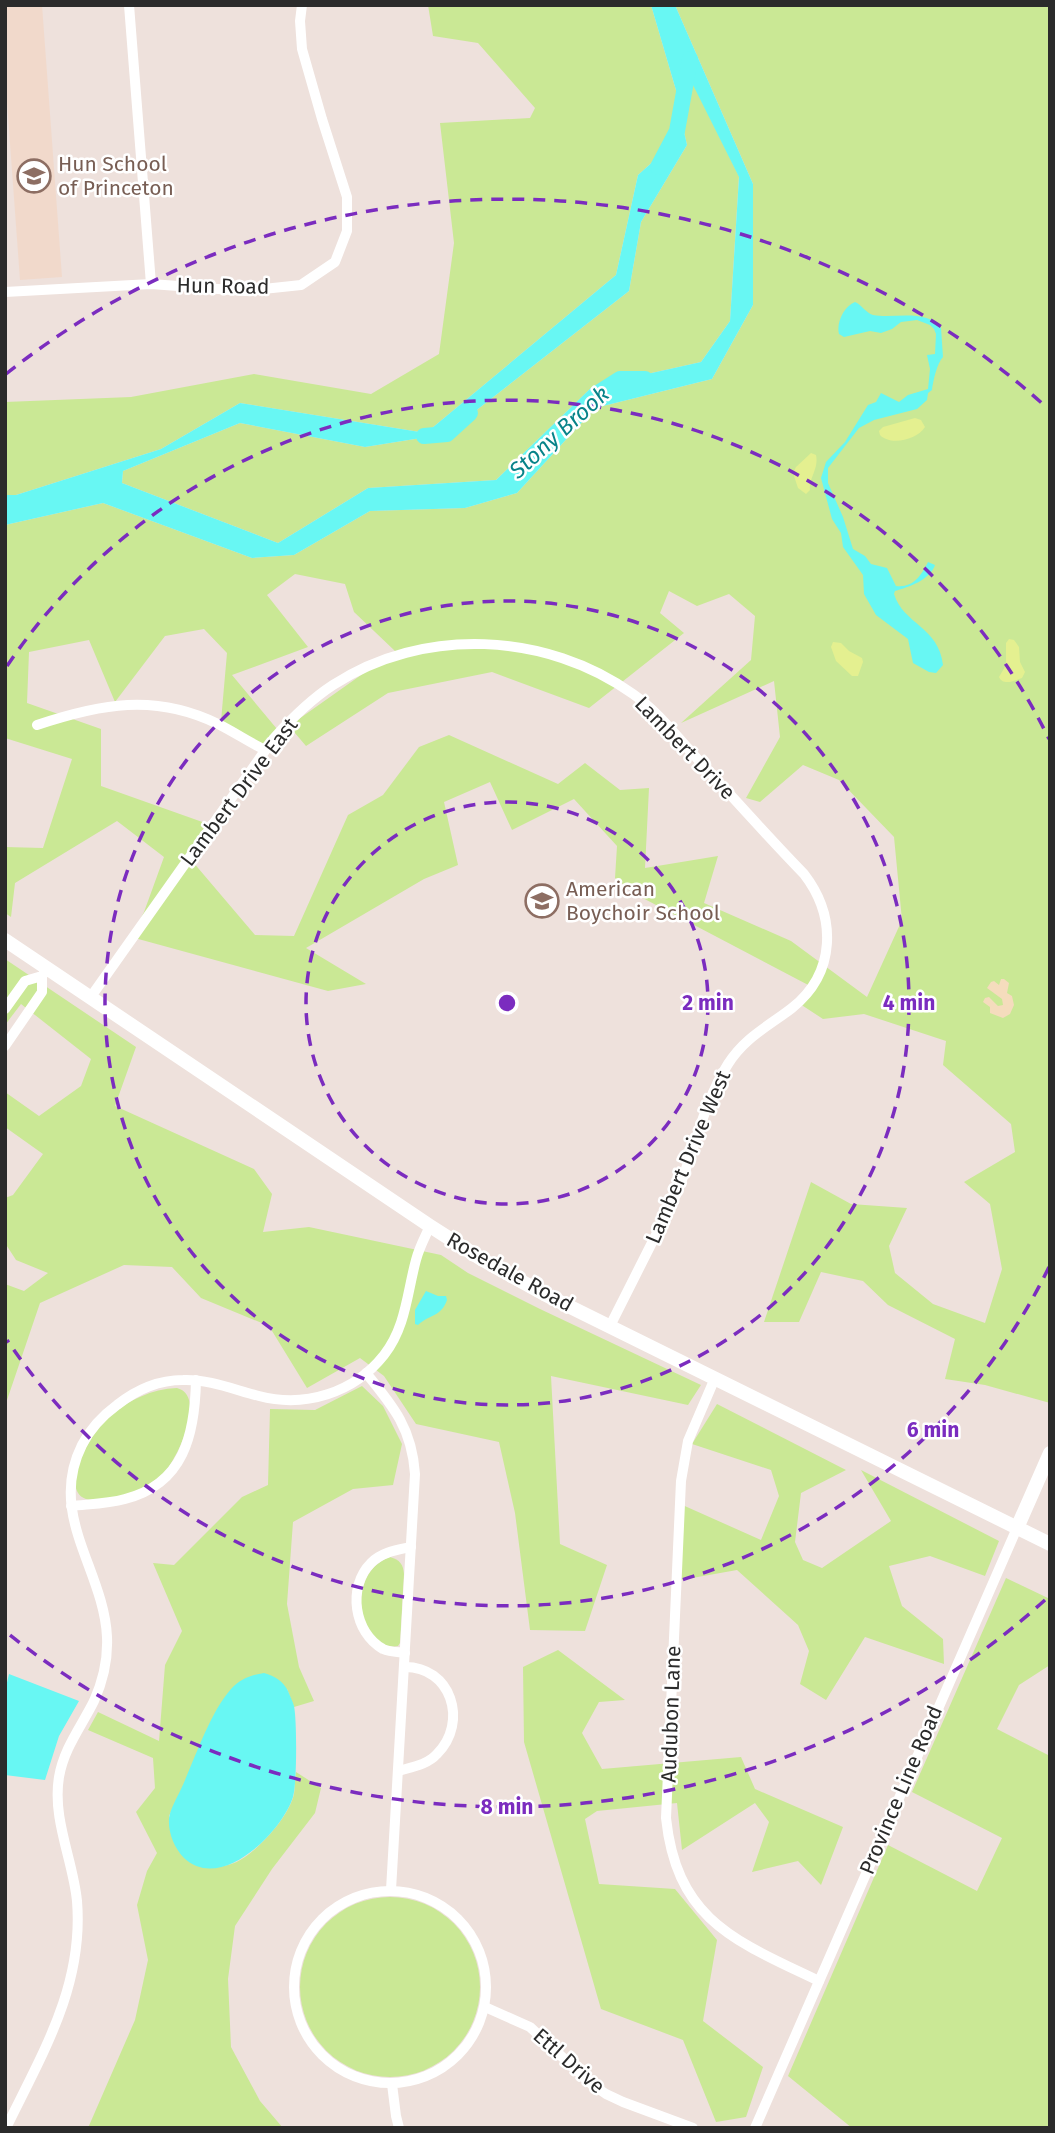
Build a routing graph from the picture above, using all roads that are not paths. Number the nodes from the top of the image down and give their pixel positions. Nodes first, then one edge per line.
1 (129, 5) edge
2 (302, 5) edge
3 (151, 284) junction
4 (5, 292) edge
5 (561, 657) joint
6 (37, 725) dead end
7 (265, 750) junction
8 (793, 862) joint
9 (5, 940) edge
10 (44, 972) junction
11 (90, 998) junction
12 (5, 1009) edge
13 (5, 1046) edge
14 (430, 1226) junction
15 (610, 1326) junction
16 (366, 1374) junction
17 (715, 1378) junction
18 (196, 1380) junction
19 (1050, 1453) edge
20 (71, 1506) junction
21 (1017, 1528) junction
22 (1050, 1544) edge
23 (411, 1547) junction
24 (405, 1653) junction
25 (404, 1668) junction
26 (398, 1771) junction
27 (391, 1890) junction
28 (819, 1981) junction
29 (485, 2007) junction
30 (392, 2084) junction
31 (6, 2128) edge
32 (399, 2128) edge
33 (694, 2128) edge
34 (755, 2128) edge

1 - 3 street
2 - 3 street, Hun Road
3 - 4 street, Hun Road
5 - 7 street, Lambert Drive East
5 - 8 street, Lambert Drive
6 - 7 street
7 - 11 street, Lambert Drive East
8 - 15 street, Lambert Drive West
9 - 10 street, Rosedale Road
10 - 11 street, Rosedale Road
10 - 12 street
10 - 13 street
11 - 14 street, Rosedale Road
14 - 15 street, Rosedale Road
14 - 16 street
15 - 17 street, Rosedale Road
16 - 18 street
16 - 23 street
17 - 21 street, Rosedale Road
17 - 28 street, Audubon Lane
18 - 20 street
18 - 20 street
19 - 21 street, Province Line Road
20 - 31 street
21 - 22 street, Rosedale Road
21 - 28 street, Province Line Road
23 - 24 street
23 - 24 street
24 - 25 street
25 - 26 street
25 - 26 street
26 - 27 street
27 - 29 street
27 - 30 street
28 - 34 street, Province Line Road
29 - 30 street
29 - 33 street, Ettl Drive
30 - 32 street

